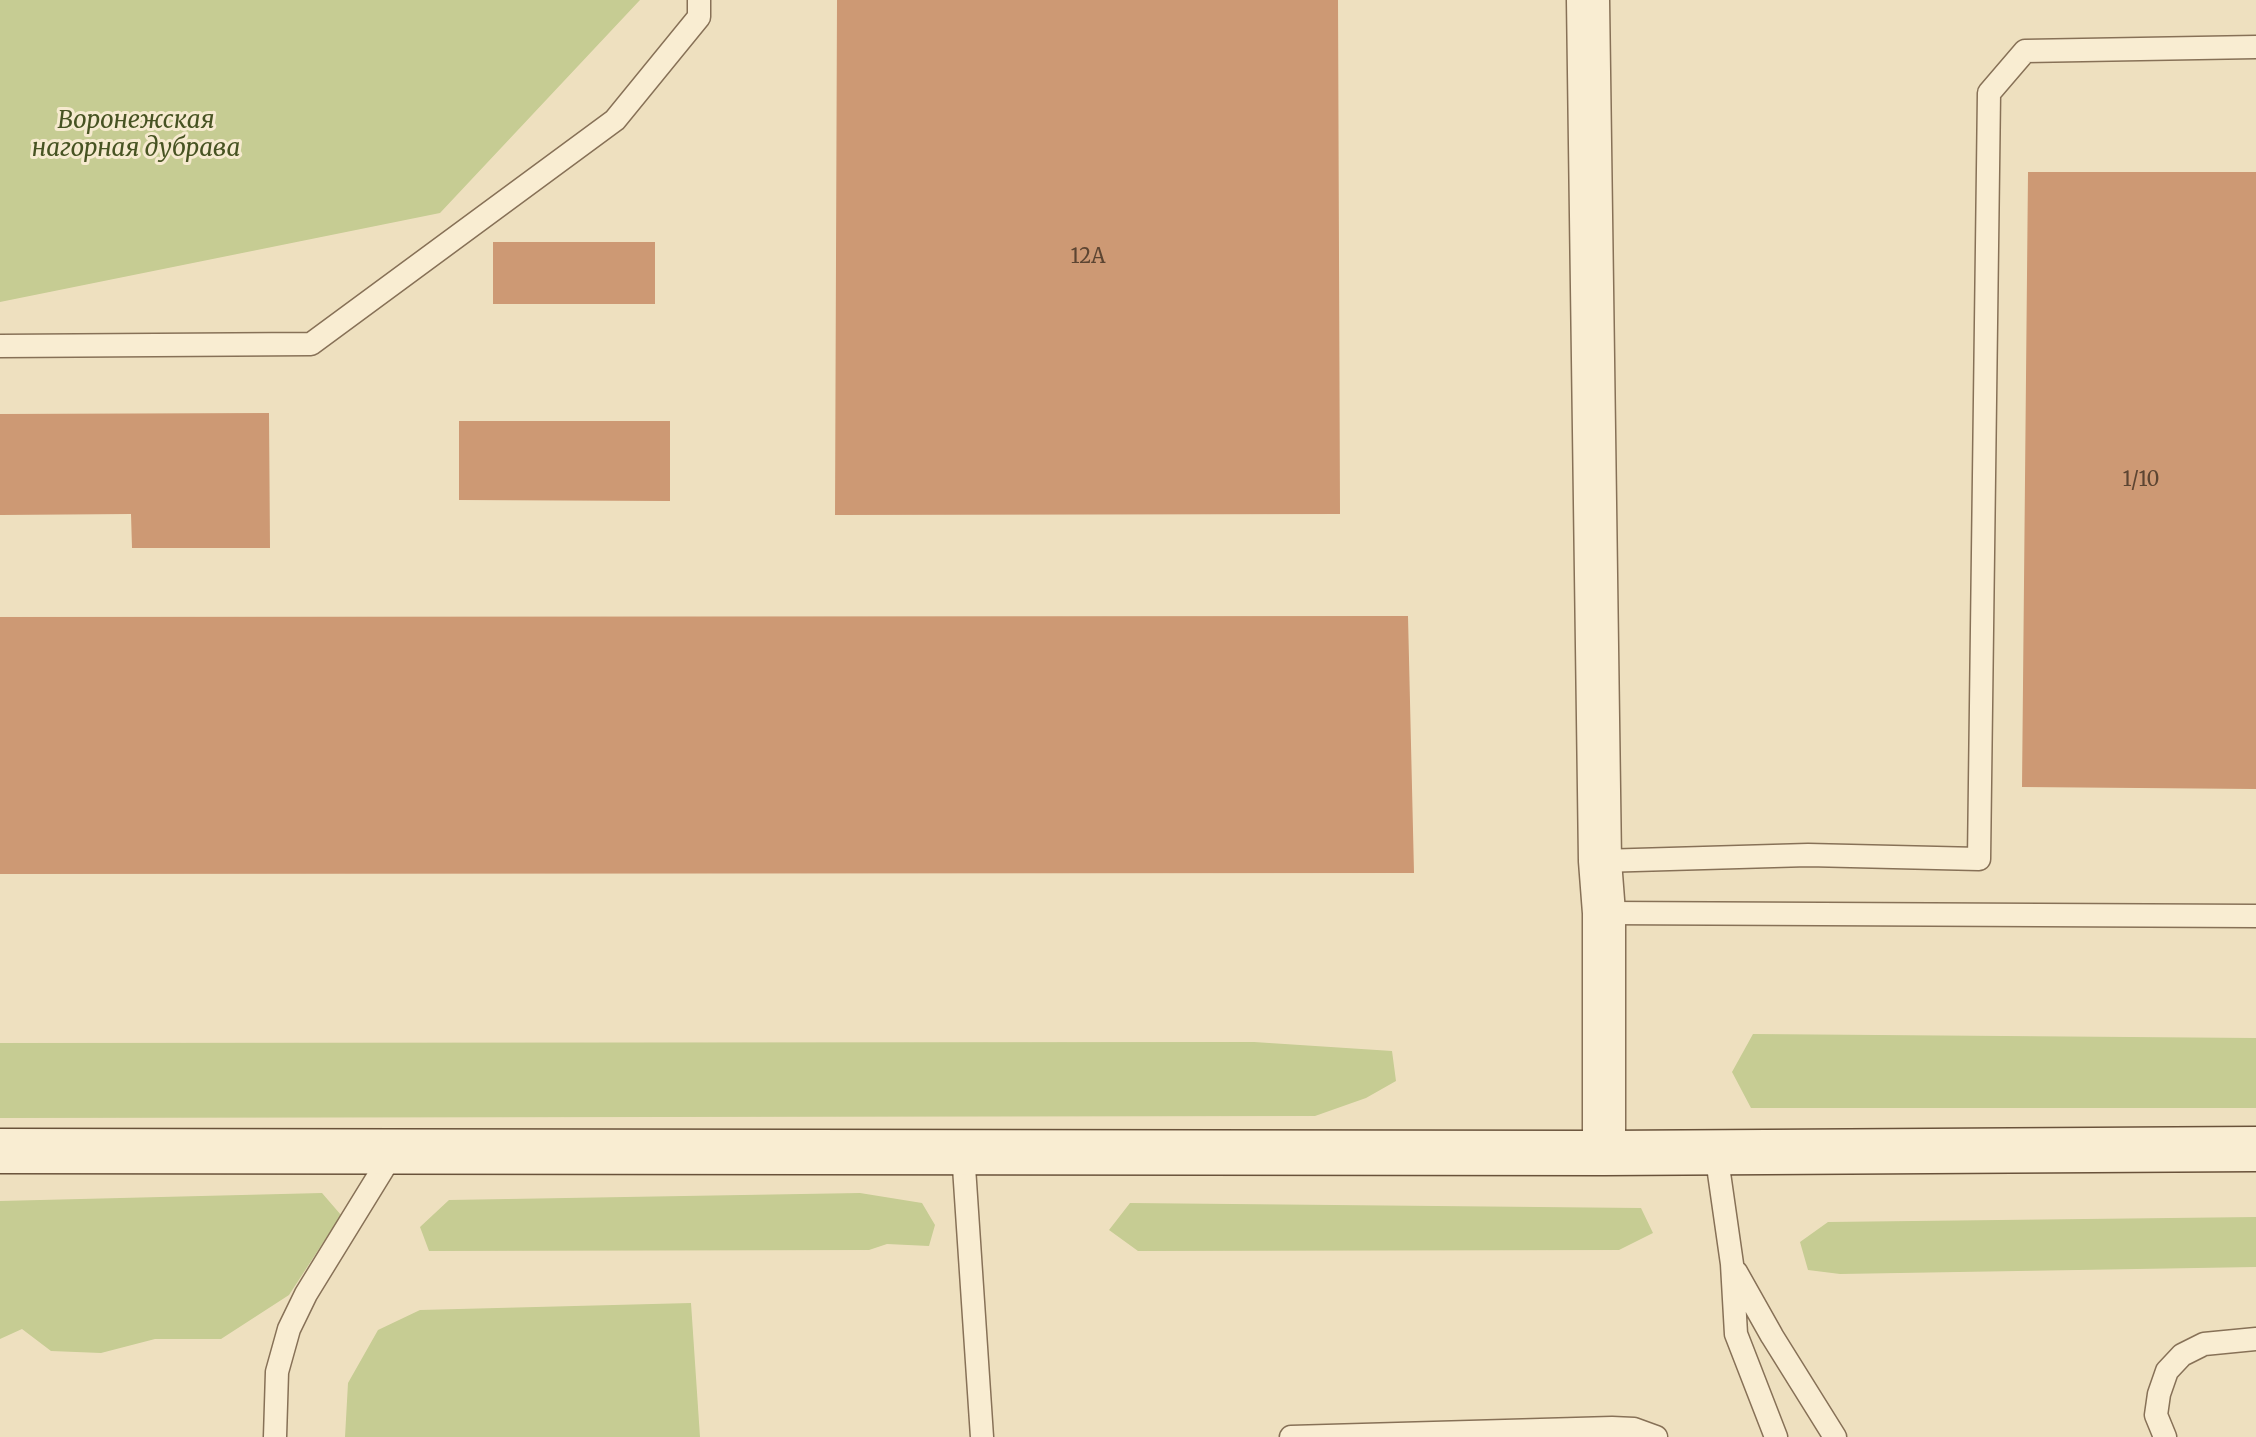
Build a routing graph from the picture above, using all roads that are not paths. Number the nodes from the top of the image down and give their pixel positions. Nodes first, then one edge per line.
1 (699, 0) edge
2 (1588, 0) edge
3 (2256, 47) edge
4 (0, 346) edge
5 (1600, 861) junction
6 (1604, 913) junction
7 (2256, 916) edge
8 (2256, 1149) edge
9 (0, 1151) edge
10 (394, 1151) junction
11 (963, 1152) junction
12 (1716, 1152) junction
13 (1604, 1153) junction
14 (1732, 1264) junction
15 (2256, 1339) edge
16 (275, 1437) edge
17 (982, 1437) edge
18 (1291, 1437) edge
19 (1656, 1437) edge
20 (1776, 1437) edge
21 (1835, 1437) edge
22 (2165, 1437) edge

1 - 4 lane
2 - 5 street
3 - 5 lane
5 - 6 street
6 - 7 lane
6 - 13 street
8 - 12 main road
9 - 10 main road
10 - 11 main road
10 - 16 lane
11 - 13 main road
11 - 17 lane
12 - 13 main road
12 - 14 lane
14 - 20 lane
14 - 21 lane
15 - 22 lane
18 - 19 lane

